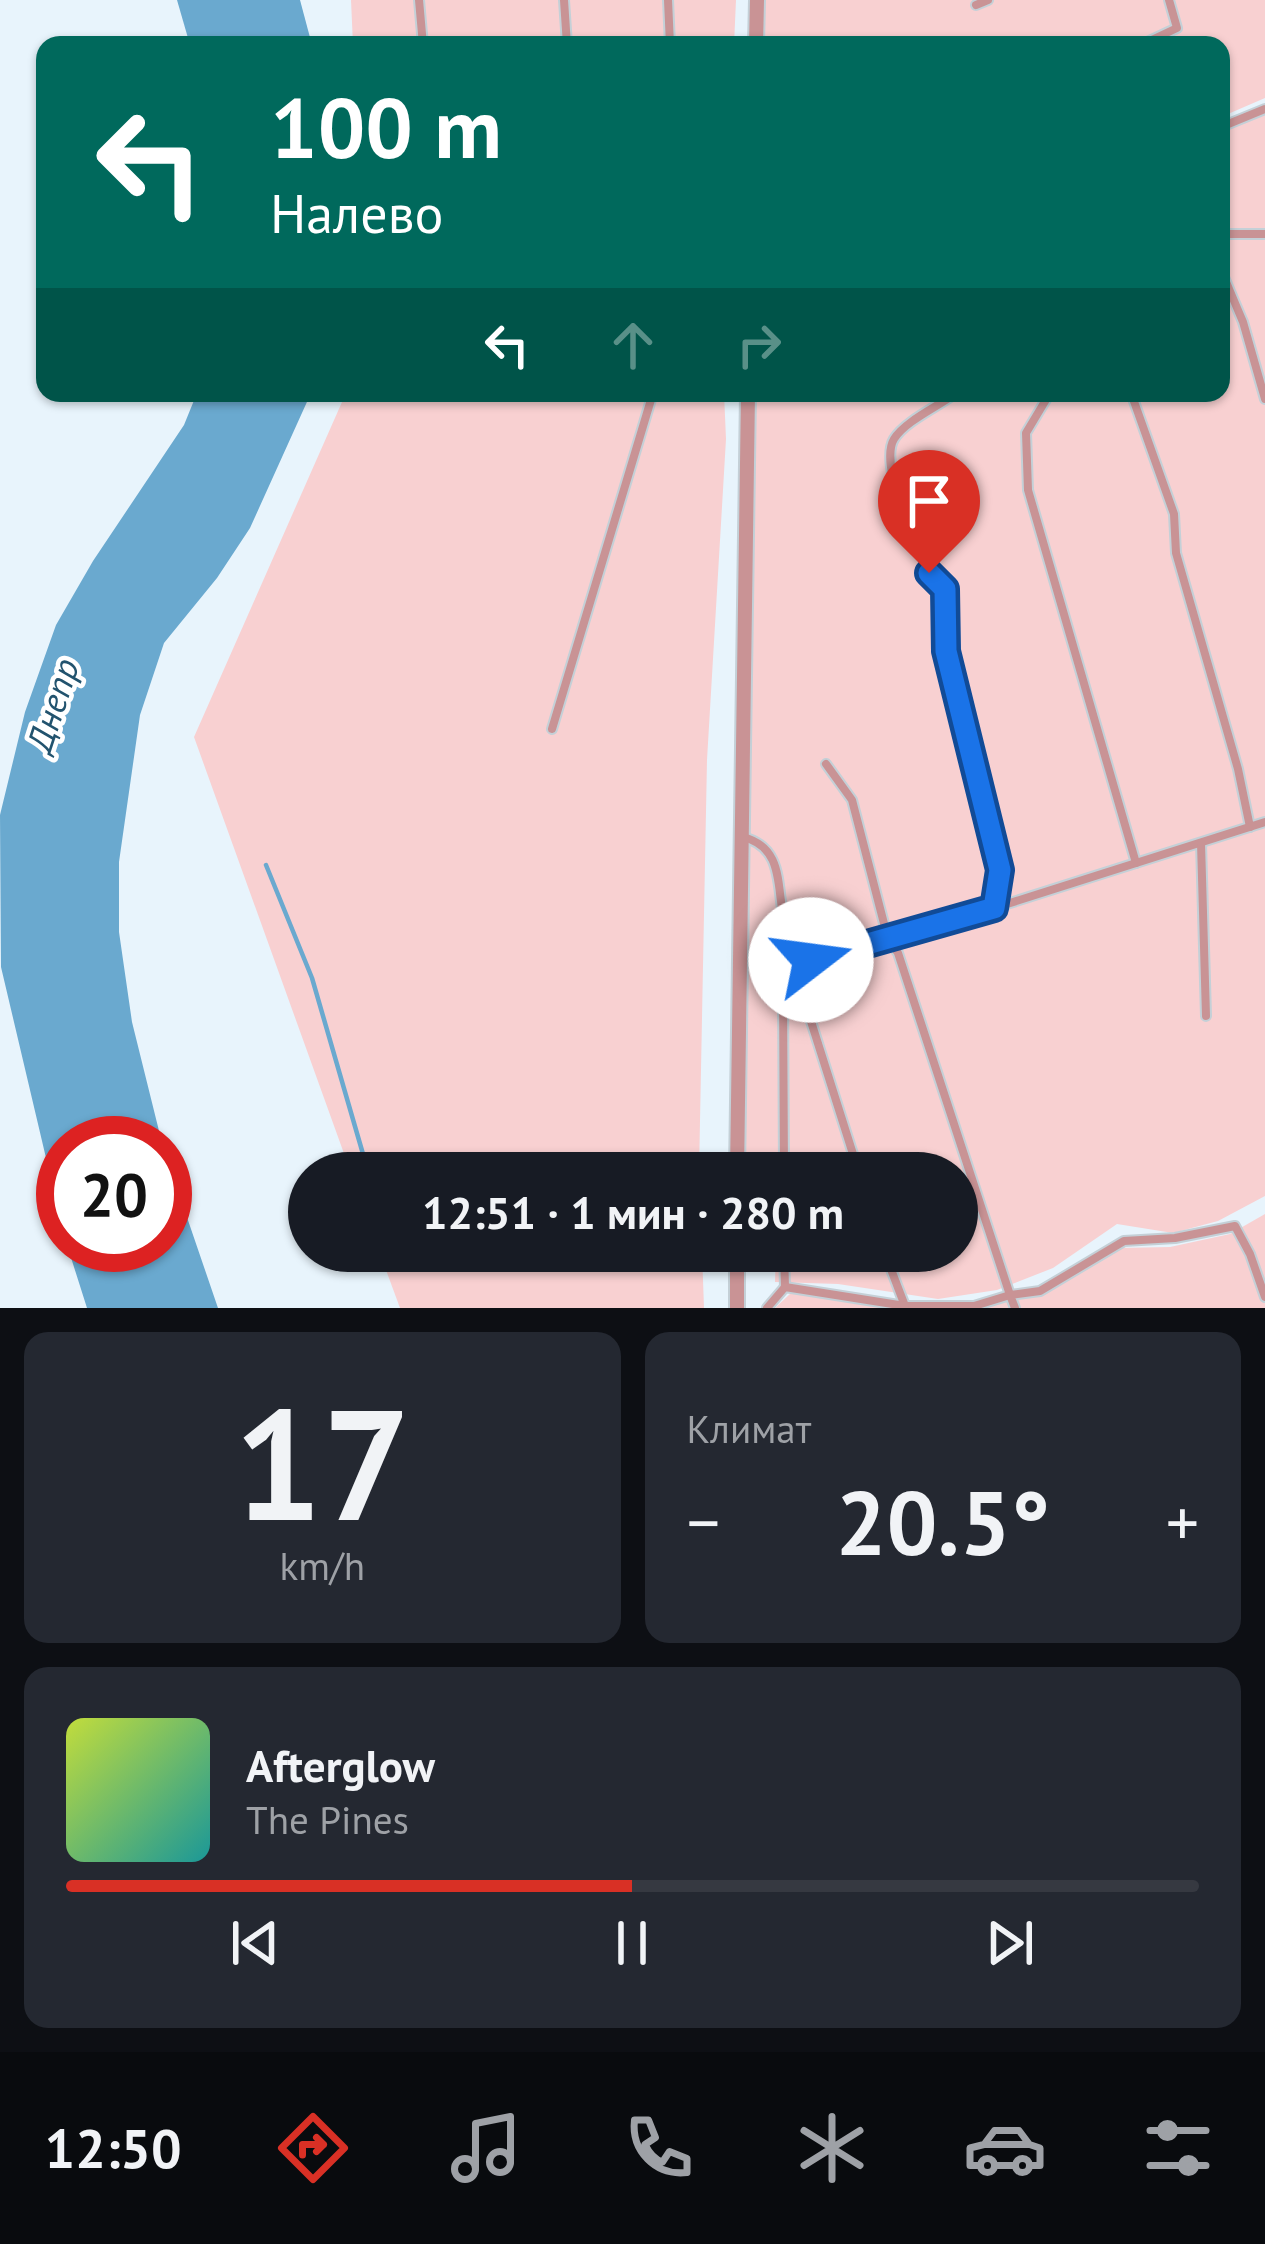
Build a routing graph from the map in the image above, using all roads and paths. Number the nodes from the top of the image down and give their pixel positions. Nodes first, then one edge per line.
1 (418, 0) edge
2 (564, 0) edge
3 (668, 0) edge
4 (758, 0) edge
5 (988, 0) edge
6 (1169, 0) edge
7 (976, 5) dead end
8 (422, 36) edge
9 (566, 36) edge
10 (670, 36) edge
11 (756, 36) edge
12 (1161, 36) edge
13 (1265, 110) edge
14 (1230, 124) edge
15 (1230, 233) edge
16 (1265, 234) edge
17 (1230, 291) edge
18 (1265, 399) edge
19 (649, 402) edge
20 (748, 402) edge
21 (943, 402) edge
22 (1045, 402) edge
23 (1134, 402) edge
24 (552, 729) dead end
25 (826, 764) dead end
26 (1265, 822) edge
27 (1250, 827) junction
28 (739, 836) junction
29 (1201, 843) junction
30 (1136, 863) junction
31 (994, 908) junction
32 (888, 939) junction
33 (800, 958) junction
34 (795, 972) junction
35 (1207, 1016) dead end
36 (737, 1152) edge
37 (784, 1152) edge
38 (852, 1152) edge
39 (737, 1272) edge
40 (785, 1272) edge
41 (892, 1272) edge
42 (785, 1287) junction
43 (1010, 1295) junction
44 (1265, 1297) edge
45 (905, 1307) edge
46 (737, 1308) edge
47 (767, 1308) edge
48 (1015, 1308) edge

1 - 8 lane
2 - 9 lane
3 - 10 lane
4 - 11 street
5 - 7 lane
6 - 12 lane
13 - 14 lane
15 - 16 lane
17 - 18 lane
19 - 24 lane
20 - 28 street
21 - 31 lane
22 - 30 lane
23 - 27 lane
25 - 32 lane
26 - 27 lane
27 - 29 lane
28 - 33 lane
28 - 36 street
29 - 30 lane
29 - 35 lane
30 - 31 lane
31 - 32 lane
32 - 33 lane
32 - 43 lane
33 - 34 lane
34 - 37 lane
34 - 38 lane
39 - 46 street
40 - 42 lane
41 - 45 lane
42 - 45 lane
42 - 47 lane
43 - 44 lane
43 - 45 lane
43 - 48 lane

